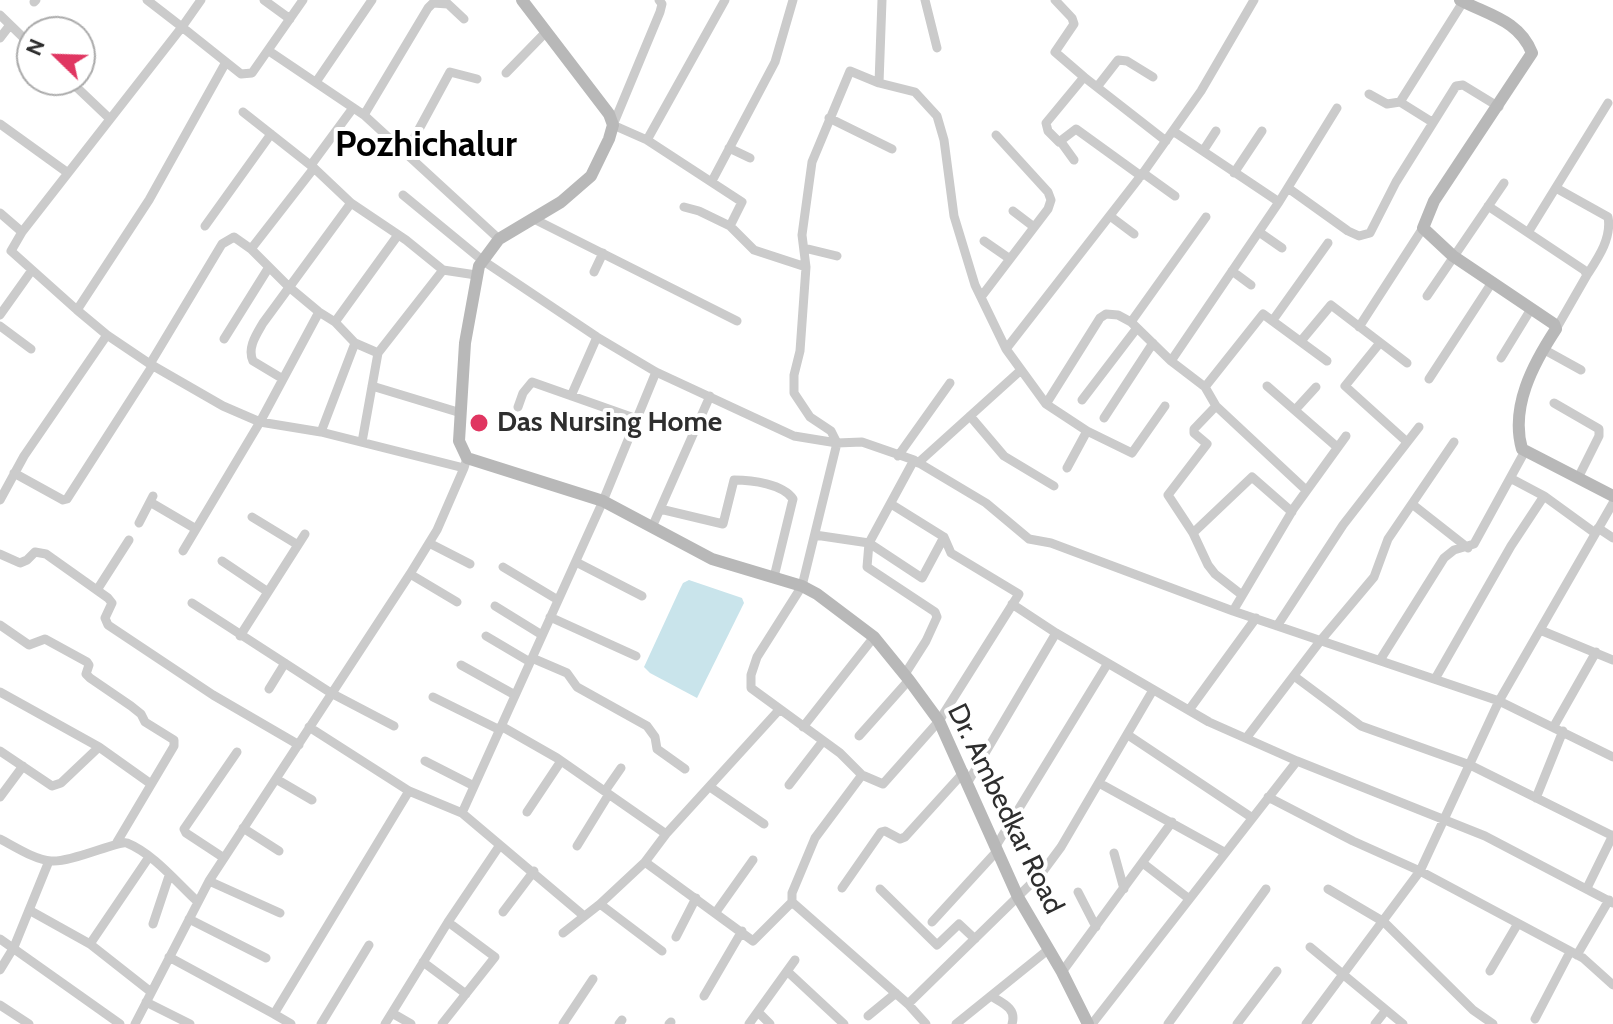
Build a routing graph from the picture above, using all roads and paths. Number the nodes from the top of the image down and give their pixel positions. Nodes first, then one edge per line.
1 (147, 0) edge
2 (201, 0) edge
3 (264, 0) edge
4 (303, 0) edge
5 (372, 0) edge
6 (522, 0) edge
7 (659, 0) edge
8 (725, 0) edge
9 (793, 0) edge
10 (882, 0) edge
11 (925, 0) edge
12 (1055, 0) edge
13 (1254, 0) edge
14 (432, 1) edge
15 (1461, 1) edge
16 (0, 15) edge
17 (290, 19) junction
18 (464, 19) dead end
19 (10, 25) junction
20 (182, 27) junction
21 (16, 31) edge
22 (545, 33) junction
23 (0, 38) edge
24 (937, 48) dead end
25 (269, 51) junction
26 (226, 62) junction
27 (506, 73) dead end
28 (1084, 77) junction
29 (1153, 77) dead end
30 (477, 79) dead end
31 (316, 82) junction
32 (879, 83) junction
33 (1097, 87) junction
34 (1369, 94) dead end
35 (86, 96) edge
36 (1400, 102) junction
37 (1608, 103) dead end
38 (1499, 107) junction
39 (353, 108) junction
40 (1337, 108) dead end
41 (243, 112) dead end
42 (364, 115) junction
43 (829, 118) junction
44 (110, 119) junction
45 (1432, 122) junction
46 (0, 124) edge
47 (613, 125) junction
48 (1173, 131) junction
49 (1216, 131) dead end
50 (1262, 131) dead end
51 (271, 134) junction
52 (996, 135) dead end
53 (647, 140) junction
54 (1166, 141) junction
55 (1061, 142) junction
56 (729, 148) junction
57 (892, 149) dead end
58 (1203, 151) junction
59 (406, 153) junction
60 (750, 158) dead end
61 (1074, 160) dead end
62 (312, 167) junction
63 (68, 173) junction
64 (1234, 173) junction
65 (1142, 174) junction
66 (712, 181) junction
67 (1504, 183) dead end
68 (1288, 188) junction
69 (1556, 188) junction
70 (403, 195) dead end
71 (1175, 196) dead end
72 (1279, 202) junction
73 (351, 203) junction
74 (1488, 206) junction
75 (684, 207) dead end
76 (1013, 211) dead end
77 (0, 213) edge
78 (1110, 216) junction
79 (1206, 217) dead end
80 (534, 219) junction
81 (205, 226) dead end
82 (730, 226) junction
83 (1034, 227) junction
84 (1423, 228) junction
85 (1529, 231) junction
86 (22, 232) junction
87 (1259, 232) junction
88 (1134, 234) dead end
89 (398, 235) junction
90 (499, 239) junction
91 (984, 241) dead end
92 (1328, 243) dead end
93 (804, 248) junction
94 (1282, 248) dead end
95 (251, 249) junction
96 (603, 253) junction
97 (837, 256) dead end
98 (1453, 256) junction
99 (1010, 259) junction
100 (482, 260) junction
101 (269, 267) junction
102 (806, 267) junction
103 (32, 270) junction
104 (443, 270) junction
105 (1232, 271) junction
106 (594, 272) dead end
107 (476, 275) junction
108 (1587, 275) junction
109 (1491, 284) junction
110 (1251, 285) dead end
111 (289, 287) junction
112 (1427, 296) dead end
113 (981, 297) junction
114 (1531, 309) junction
115 (77, 310) junction
116 (319, 312) junction
117 (0, 315) edge
118 (1273, 320) junction
119 (737, 321) dead end
120 (335, 322) junction
121 (1134, 325) junction
122 (0, 326) edge
123 (1359, 327) junction
124 (1556, 329) junction
125 (107, 335) junction
126 (597, 337) junction
127 (224, 339) dead end
128 (1301, 341) junction
129 (355, 343) junction
130 (1153, 343) junction
131 (1379, 344) junction
132 (31, 349) dead end
133 (1006, 349) junction
134 (1543, 349) junction
135 (378, 353) junction
136 (1501, 358) dead end
137 (1171, 361) junction
138 (1327, 361) dead end
139 (1407, 363) dead end
140 (152, 364) junction
141 (1021, 370) junction
142 (1581, 370) dead end
143 (656, 372) junction
144 (283, 379) junction
145 (1429, 379) dead end
146 (950, 383) dead end
147 (372, 386) junction
148 (1267, 386) dead end
149 (1205, 387) junction
150 (1316, 387) dead end
151 (571, 396) junction
152 (710, 396) junction
153 (1082, 400) dead end
154 (1554, 403) dead end
155 (1046, 404) junction
156 (1165, 406) dead end
157 (1216, 406) junction
158 (518, 407) dead end
159 (1295, 410) junction
160 (461, 413) junction
161 (970, 416) junction
162 (1104, 418) dead end
163 (637, 419) junction
164 (260, 422) junction
165 (1419, 427) dead end
166 (1087, 431) junction
167 (321, 432) junction
168 (1346, 436) dead end
169 (362, 442) junction
170 (1407, 442) junction
171 (1454, 442) dead end
172 (837, 443) junction
173 (1337, 447) junction
174 (1525, 451) junction
175 (898, 456) junction
176 (916, 462) junction
177 (466, 463) junction
178 (1067, 468) dead end
179 (14, 473) junction
180 (1578, 478) junction
181 (1512, 479) junction
182 (1054, 486) dead end
183 (1306, 490) junction
184 (1544, 496) junction
185 (1613, 496) edge
186 (0, 500) edge
187 (603, 501) junction
188 (1613, 503) edge
189 (891, 504) junction
190 (1412, 504) junction
191 (660, 509) junction
192 (1292, 512) junction
193 (252, 517) dead end
194 (139, 523) dead end
195 (653, 525) junction
196 (196, 529) junction
197 (1596, 531) junction
198 (1193, 533) junction
199 (305, 534) dead end
200 (815, 535) junction
201 (944, 537) junction
202 (1613, 538) edge
203 (129, 540) dead end
204 (429, 543) junction
205 (869, 543) junction
206 (298, 545) junction
207 (1468, 548) junction
208 (183, 551) dead end
209 (0, 554) edge
210 (222, 561) dead end
211 (576, 562) junction
212 (470, 564) dead end
213 (503, 567) dead end
214 (410, 574) junction
215 (774, 577) junction
216 (802, 586) junction
217 (97, 590) junction
218 (268, 592) junction
219 (1242, 595) junction
220 (642, 596) dead end
221 (558, 600) junction
222 (457, 602) dead end
223 (192, 603) dead end
224 (1012, 604) junction
225 (495, 606) dead end
226 (1233, 611) junction
227 (550, 617) junction
228 (1256, 618) junction
229 (0, 625) edge
230 (1277, 626) junction
231 (1540, 630) junction
232 (1056, 633) junction
233 (542, 635) junction
234 (240, 636) junction
235 (486, 636) dead end
236 (874, 637) junction
237 (1321, 640) junction
238 (1596, 652) junction
239 (636, 656) dead end
240 (531, 660) junction
241 (1380, 660) junction
242 (1613, 660) edge
243 (285, 663) junction
244 (1108, 663) junction
245 (461, 665) dead end
246 (1294, 676) junction
247 (907, 677) junction
248 (1435, 679) junction
249 (269, 689) dead end
250 (1153, 690) junction
251 (0, 692) edge
252 (331, 693) junction
253 (515, 695) junction
254 (433, 697) dead end
255 (1499, 701) junction
256 (779, 710) junction
257 (1189, 710) junction
258 (939, 721) junction
259 (394, 726) dead end
260 (309, 727) junction
261 (803, 727) junction
262 (500, 728) junction
263 (1558, 728) junction
264 (1128, 735) junction
265 (859, 736) dead end
266 (1247, 737) junction
267 (823, 741) junction
268 (299, 745) junction
269 (99, 747) junction
270 (0, 751) edge
271 (237, 752) dead end
272 (1613, 757) edge
273 (425, 761) dead end
274 (561, 761) junction
275 (1297, 761) junction
276 (1470, 765) junction
277 (23, 766) junction
278 (621, 768) dead end
279 (685, 769) dead end
280 (862, 775) junction
281 (966, 777) junction
282 (276, 779) junction
283 (1099, 783) junction
284 (151, 784) junction
285 (789, 785) dead end
286 (474, 786) junction
287 (710, 787) junction
288 (409, 791) junction
289 (607, 793) junction
290 (0, 797) edge
291 (1268, 797) junction
292 (1536, 798) junction
293 (312, 800) dead end
294 (527, 812) dead end
295 (462, 813) junction
296 (1251, 817) junction
297 (1444, 820) junction
298 (1172, 822) junction
299 (764, 824) dead end
300 (243, 828) junction
301 (666, 834) junction
302 (1613, 836) edge
303 (0, 839) edge
304 (117, 842) junction
305 (500, 845) junction
306 (577, 846) dead end
307 (997, 848) junction
308 (279, 851) dead end
309 (1224, 852) junction
310 (1114, 853) dead end
311 (149, 857) junction
312 (224, 858) junction
313 (753, 860) dead end
314 (49, 861) junction
315 (645, 862) junction
316 (1144, 864) junction
317 (534, 871) junction
318 (1420, 871) junction
319 (169, 876) junction
320 (209, 881) junction
321 (842, 888) dead end
322 (1587, 888) junction
323 (880, 889) dead end
324 (1124, 889) junction
325 (1266, 889) dead end
326 (1328, 889) dead end
327 (1078, 892) dead end
328 (1018, 897) junction
329 (696, 898) junction
330 (1188, 898) junction
331 (1611, 901) edge
332 (198, 902) junction
333 (792, 902) junction
334 (600, 904) junction
335 (29, 910) junction
336 (503, 912) dead end
337 (716, 912) junction
338 (280, 913) dead end
339 (584, 916) junction
340 (189, 919) junction
341 (448, 922) junction
342 (932, 922) dead end
343 (1384, 922) junction
344 (153, 924) dead end
345 (1517, 925) junction
346 (1096, 927) junction
347 (742, 931) junction
348 (563, 933) dead end
349 (676, 937) dead end
350 (0, 939) edge
351 (975, 939) junction
352 (90, 944) junction
353 (369, 945) dead end
354 (14, 947) junction
355 (1310, 947) dead end
356 (1049, 949) junction
357 (662, 951) dead end
358 (1574, 954) junction
359 (169, 957) junction
360 (266, 958) dead end
361 (795, 960) dead end
362 (423, 962) junction
363 (0, 970) edge
364 (787, 971) junction
365 (1277, 971) dead end
366 (1490, 971) dead end
367 (1062, 972) junction
368 (1342, 975) junction
369 (593, 979) dead end
370 (1613, 985) edge
371 (896, 993) junction
372 (466, 994) junction
373 (704, 996) dead end
374 (991, 996) junction
375 (148, 997) junction
376 (908, 1004) junction
377 (0, 1005) edge
378 (1386, 1010) junction
379 (758, 1012) junction
380 (392, 1013) junction
381 (274, 1014) junction
382 (868, 1016) dead end
383 (1535, 1019) dead end
384 (29, 1024) edge
385 (120, 1024) edge
386 (135, 1024) edge
387 (190, 1024) edge
388 (291, 1024) edge
389 (321, 1024) edge
390 (385, 1024) edge
391 (411, 1024) edge
392 (442, 1024) edge
393 (563, 1024) edge
394 (749, 1024) edge
395 (770, 1024) edge
396 (844, 1024) edge
397 (926, 1024) edge
398 (956, 1024) edge
399 (1012, 1024) edge
400 (1090, 1024) edge
401 (1168, 1024) edge
402 (1237, 1024) edge
403 (1306, 1024) edge
404 (1375, 1024) edge
405 (1403, 1024) edge
406 (1493, 1024) edge

1 - 20 street
2 - 20 street
3 - 17 street
4 - 17 street
5 - 31 street
6 - 22 street
7 - 47 street
8 - 53 street
9 - 56 street
10 - 32 street
11 - 24 street
12 - 28 street
13 - 48 street
14 - 18 street
14 - 42 street
15 - 36 street
15 - 38 street
16 - 19 street
17 - 25 street
19 - 21 street
19 - 23 street
20 - 26 street
20 - 44 street
22 - 27 street
22 - 47 street
25 - 26 street
25 - 31 street
26 - 115 street
28 - 33 street
28 - 55 street
29 - 33 street
30 - 59 street
31 - 39 street
32 - 43 street
32 - 113 street
33 - 54 street
34 - 36 street
35 - 44 street
36 - 45 street
37 - 69 street
38 - 45 street
38 - 84 street
39 - 42 street
39 - 62 street
40 - 68 street
41 - 51 street
42 - 59 street
43 - 57 street
43 - 93 street
44 - 63 street
45 - 68 street
46 - 63 street
47 - 53 street
47 - 80 street
48 - 54 street
48 - 58 street
49 - 58 street
50 - 64 street
51 - 62 street
51 - 81 street
52 - 83 street
53 - 66 street
54 - 65 street
55 - 61 street
55 - 65 street
56 - 60 street
56 - 66 street
58 - 64 street
59 - 90 street
62 - 73 street
62 - 95 street
63 - 86 street
64 - 72 street
65 - 71 street
65 - 78 street
66 - 82 street
67 - 74 street
68 - 72 street
69 - 85 street
69 - 108 street
70 - 100 street
72 - 87 street
73 - 89 street
73 - 111 street
74 - 85 street
74 - 98 street
75 - 82 street
76 - 83 street
77 - 86 street
78 - 88 street
78 - 133 street
79 - 121 street
80 - 90 street
80 - 96 street
82 - 102 street
83 - 99 street
84 - 98 street
84 - 123 street
85 - 108 street
86 - 103 street
87 - 94 street
87 - 105 street
89 - 104 street
89 - 120 street
90 - 100 street
91 - 99 street
92 - 118 street
93 - 97 street
93 - 102 street
95 - 101 street
95 - 140 street
96 - 106 street
96 - 119 street
98 - 109 street
98 - 112 street
99 - 113 street
100 - 107 street
100 - 126 street
101 - 111 street
101 - 127 street
102 - 172 street
103 - 115 street
103 - 117 street
104 - 107 street
104 - 135 street
105 - 110 street
105 - 137 street
107 - 160 street
108 - 124 street
109 - 114 street
109 - 145 street
111 - 116 street
111 - 144 street
113 - 133 street
114 - 124 street
114 - 136 street
115 - 125 street
116 - 120 street
116 - 144 street
118 - 128 street
118 - 149 street
120 - 129 street
121 - 130 street
121 - 153 street
121 - 155 street
122 - 132 street
123 - 128 street
123 - 131 street
124 - 134 street
125 - 140 street
125 - 179 street
126 - 143 street
126 - 151 street
128 - 138 street
129 - 135 street
129 - 167 street
130 - 137 street
130 - 162 street
131 - 139 street
131 - 170 street
133 - 141 street
134 - 142 street
134 - 174 street
135 - 147 street
137 - 149 street
140 - 164 street
140 - 179 street
141 - 155 street
141 - 161 street
143 - 152 street
143 - 163 street
144 - 164 street
146 - 175 street
147 - 160 street
147 - 169 street
148 - 159 street
149 - 157 street
150 - 159 street
151 - 158 street
151 - 163 street
152 - 172 street
152 - 191 street
154 - 180 street
155 - 166 street
156 - 166 street
157 - 183 street
157 - 198 street
159 - 173 street
160 - 177 street
161 - 176 street
161 - 182 street
163 - 187 street
164 - 167 street
164 - 196 street
165 - 170 street
166 - 178 street
167 - 169 street
168 - 173 street
169 - 177 street
170 - 230 street
171 - 190 street
172 - 175 street
172 - 200 street
173 - 183 street
174 - 180 street
174 - 181 street
175 - 176 street
176 - 189 street
176 - 226 street
177 - 187 street, Dr. Ambedkar Road
177 - 204 street
179 - 186 street
180 - 185 street
181 - 184 street
181 - 207 street
183 - 192 street
184 - 197 street
184 - 248 street
187 - 195 street, Dr. Ambedkar Road
187 - 211 street
188 - 197 street
189 - 201 street
189 - 205 street
190 - 207 street
190 - 237 street
191 - 195 street
191 - 215 street
192 - 198 street
192 - 219 street
193 - 206 street
194 - 196 street
195 - 215 street, Dr. Ambedkar Road
196 - 208 street
197 - 202 street
197 - 231 street
198 - 219 street
199 - 206 street
200 - 205 street
200 - 216 street
201 - 205 street
201 - 224 street
203 - 217 street
204 - 212 street
204 - 214 street
205 - 247 street
206 - 218 street
207 - 241 street
209 - 217 street
210 - 218 street
211 - 220 street
211 - 221 street
213 - 221 street
214 - 222 street
214 - 252 street
215 - 216 street, Dr. Ambedkar Road
216 - 236 street, Dr. Ambedkar Road
216 - 256 street
217 - 268 street
218 - 234 street
219 - 226 street
221 - 227 street
223 - 234 street
224 - 232 street
224 - 258 street
225 - 233 street
226 - 228 street
227 - 233 street
227 - 239 street
228 - 230 street
228 - 257 street
229 - 284 street
230 - 237 street
231 - 238 street
231 - 255 street
232 - 244 street
232 - 281 street
233 - 240 street
234 - 243 street
235 - 240 street
236 - 247 street, Dr. Ambedkar Road
236 - 261 street
237 - 241 street
237 - 246 street
238 - 242 street
238 - 263 street
240 - 253 street
240 - 279 street
241 - 248 street
243 - 249 street
243 - 252 street
244 - 250 street
244 - 307 street
245 - 253 street
246 - 266 street
246 - 276 street
247 - 258 street, Dr. Ambedkar Road
247 - 265 street
248 - 255 street
250 - 257 street
250 - 264 street
251 - 269 street
252 - 259 street
252 - 260 street
253 - 262 street
254 - 262 street
255 - 263 street
255 - 276 street
256 - 261 street
256 - 287 street
257 - 266 street
258 - 280 street
258 - 281 street, Dr. Ambedkar Road
260 - 268 street
260 - 288 street
261 - 267 street
262 - 274 street
262 - 286 street
263 - 272 street
263 - 292 street
264 - 283 street
264 - 296 street
266 - 275 street
267 - 280 street
267 - 285 street
268 - 282 street
269 - 277 street
269 - 284 street
270 - 277 street
271 - 312 street
273 - 286 street
274 - 289 street
274 - 294 street
275 - 291 street
275 - 297 street
276 - 292 street
276 - 297 street
277 - 290 street
278 - 289 street
280 - 333 street
281 - 307 street, Dr. Ambedkar Road
281 - 321 street
282 - 293 street
282 - 300 street
283 - 298 street
283 - 328 street
284 - 304 street
286 - 295 street
287 - 299 street
287 - 301 street
288 - 295 street
288 - 381 street
289 - 301 street
289 - 306 street
291 - 296 street
291 - 318 street
292 - 302 street
295 - 305 street
296 - 309 street
297 - 318 street
297 - 322 street
298 - 309 street
298 - 316 street
300 - 308 street
300 - 312 street
301 - 315 street
302 - 322 street
303 - 314 street
304 - 311 street
304 - 314 street
305 - 317 street
305 - 341 street
307 - 328 street, Dr. Ambedkar Road
307 - 342 street
309 - 330 street
310 - 324 street
311 - 319 street
311 - 352 street
312 - 320 street
313 - 337 street
314 - 335 street
315 - 329 street
315 - 334 street
316 - 324 street
316 - 330 street
317 - 336 street
317 - 339 street
318 - 343 street
318 - 345 street
319 - 332 street
319 - 344 street
320 - 332 street
320 - 338 street
322 - 331 street
323 - 351 street
324 - 346 street
325 - 401 street
326 - 343 street
327 - 346 street
328 - 351 street
328 - 356 street, Dr. Ambedkar Road
329 - 337 street
329 - 349 street
330 - 400 street
331 - 358 street
332 - 340 street
333 - 347 street
333 - 371 street
334 - 339 street
334 - 357 street
335 - 352 street
335 - 354 street
337 - 347 street
339 - 348 street
340 - 359 street
340 - 360 street
341 - 362 street
341 - 372 street
343 - 368 street
343 - 406 street
345 - 358 street
345 - 366 street
346 - 367 street
347 - 373 street
350 - 354 street
351 - 376 street
352 - 375 street
353 - 389 street
354 - 363 street
354 - 385 street
355 - 368 street
356 - 367 street, Dr. Ambedkar Road
356 - 374 street
358 - 370 street
358 - 383 street
359 - 375 street
359 - 381 street
361 - 364 street
362 - 372 street
362 - 380 street
364 - 379 street
364 - 396 street
365 - 402 street
367 - 400 street, Dr. Ambedkar Road
368 - 378 street
368 - 403 street
369 - 393 street
371 - 376 street
371 - 382 street
372 - 392 street
374 - 398 street
374 - 399 street
375 - 386 street
375 - 387 street
376 - 397 street
377 - 384 street
378 - 404 street
378 - 405 street
379 - 394 street
379 - 395 street
380 - 390 street
380 - 391 street
381 - 388 street

